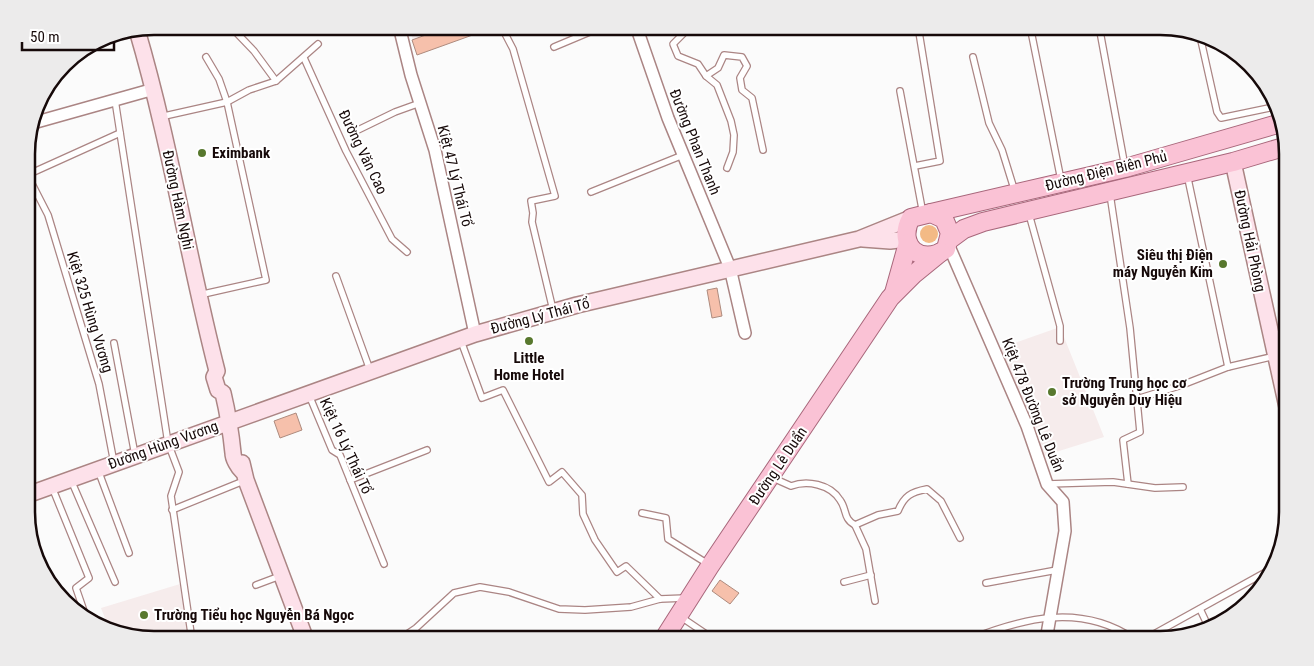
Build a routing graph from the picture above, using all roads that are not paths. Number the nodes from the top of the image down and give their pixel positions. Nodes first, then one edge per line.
1 (239, 35) edge
2 (402, 35) edge
3 (505, 35) edge
4 (582, 35) edge
5 (639, 35) edge
6 (682, 35) edge
7 (919, 35) edge
8 (1032, 35) edge
9 (1101, 35) edge
10 (139, 36) edge
11 (1201, 42) edge
12 (318, 44) dead end
13 (554, 46) dead end
14 (206, 57) dead end
15 (973, 57) dead end
16 (304, 58) junction
17 (706, 76) junction
18 (276, 81) junction
19 (154, 89) junction
20 (900, 91) dead end
21 (115, 100) junction
22 (227, 102) junction
23 (420, 103) junction
24 (1269, 108) edge
25 (160, 117) junction
26 (40, 121) edge
27 (1275, 125) edge
28 (358, 130) dead end
29 (120, 133) junction
30 (1279, 148) edge
31 (763, 150) dead end
32 (683, 155) junction
33 (1233, 162) junction
34 (915, 166) junction
35 (727, 168) dead end
36 (1125, 168) junction
37 (35, 170) edge
38 (1186, 172) junction
39 (1062, 182) junction
40 (35, 190) edge
41 (1109, 190) junction
42 (590, 192) dead end
43 (1015, 194) junction
44 (1028, 210) junction
45 (921, 215) junction
46 (859, 238) junction
47 (907, 241) junction
48 (946, 246) junction
49 (407, 252) dead end
50 (730, 268) junction
51 (336, 276) dead end
52 (894, 294) junction
53 (198, 295) junction
54 (554, 312) junction
55 (745, 333) dead end
56 (468, 336) junction
57 (1060, 341) dead end
58 (114, 343) dead end
59 (1275, 356) junction
60 (1228, 367) junction
61 (1279, 367) edge
62 (371, 372) junction
63 (309, 395) junction
64 (1137, 399) junction
65 (230, 421) junction
66 (168, 442) junction
67 (427, 450) dead end
68 (135, 455) junction
69 (114, 463) junction
70 (97, 469) junction
71 (244, 475) junction
72 (771, 477) junction
73 (70, 478) junction
74 (350, 480) junction
75 (1047, 484) junction
76 (1128, 484) junction
77 (51, 485) junction
78 (1183, 487) dead end
79 (35, 491) edge
80 (172, 510) junction
81 (642, 513) dead end
82 (855, 525) junction
83 (960, 538) dead end
84 (128, 553) dead end
85 (384, 564) dead end
86 (710, 566) junction
87 (1057, 570) junction
88 (871, 575) junction
89 (1261, 575) edge
90 (282, 576) junction
91 (115, 582) dead end
92 (844, 582) dead end
93 (986, 583) dead end
94 (256, 584) dead end
95 (689, 598) junction
96 (660, 599) junction
97 (875, 601) dead end
98 (82, 606) edge
99 (1200, 609) junction
100 (678, 615) junction
101 (1051, 617) junction
102 (1206, 622) edge
103 (191, 631) edge
104 (303, 631) edge
105 (412, 631) edge
106 (668, 631) edge
107 (702, 631) edge
108 (990, 631) edge
109 (1048, 631) edge
110 (1119, 631) edge
111 (1161, 631) edge

1 - 18 lane
2 - 23 street, Kiệt 47 Lý Thái Tổ
3 - 54 lane
4 - 13 lane
5 - 32 street, Đường Phan Thanh
6 - 17 lane
7 - 34 lane
8 - 39 lane
9 - 36 lane
10 - 19 street, Đường Hàm Nghi
11 - 24 lane
12 - 16 lane
14 - 22 lane
15 - 43 lane
16 - 18 lane
16 - 49 lane, Đường Văn Cao
17 - 31 lane
17 - 35 lane
18 - 22 lane
19 - 21 street
19 - 25 street, Đường Hàm Nghi
20 - 34 lane
21 - 26 street
21 - 29 lane
22 - 25 lane
22 - 53 lane
23 - 28 lane
23 - 56 street, Kiệt 47 Lý Thái Tổ
25 - 53 street, Đường Hàm Nghi
27 - 36 main road, Đường Điện Biên Phủ
29 - 37 lane
29 - 66 lane
30 - 33 main road, Đường Điện Biên Phủ
32 - 42 lane
32 - 50 street, Đường Phan Thanh
33 - 38 main road, Đường Điện Biên Phủ
33 - 59 street, Đường Hải Phòng
34 - 45 lane
36 - 39 main road, Đường Điện Biên Phủ
38 - 41 main road, Đường Điện Biên Phủ
38 - 60 lane
39 - 43 main road, Đường Điện Biên Phủ
40 - 69 lane, Kiệt 325 Hùng Vương
41 - 44 main road, Đường Điện Biên Phủ
41 - 64 lane
43 - 45 main road, Đường Điện Biên Phủ
44 - 48 main road, Đường Điện Biên Phủ
44 - 57 lane
45 - 46 street, Đường Lý Thái Tổ
45 - 47 main road
45 - 48 main road
46 - 47 street, Đường Lý Thái Tổ
46 - 50 street, Đường Lý Thái Tổ
47 - 48 main road
47 - 52 main road, Đường Lê Duẩn
48 - 52 main road, Đường Lê Duẩn
48 - 75 street, Kiệt 478 Đường Lê Duẩn
50 - 54 street, Đường Lý Thái Tổ
50 - 55 street, Đường Phan Thanh
51 - 62 lane
52 - 72 main road, Đường Lê Duẩn
53 - 65 street, Đường Hàm Nghi
54 - 56 street, Đường Lý Thái Tổ
56 - 62 street, Đường Lý Thái Tổ
56 - 96 lane
58 - 68 lane
59 - 60 lane
59 - 61 street, Đường Hải Phòng
60 - 64 lane
62 - 63 street, Đường Lý Thái Tổ
63 - 65 street, Đường Lý Thái Tổ
63 - 74 lane, Kiệt 16 Lý Thái Tổ
64 - 76 lane
65 - 66 street, Đường Hùng Vương
65 - 71 street, Đường Hàm Nghi
66 - 68 street, Đường Hùng Vương
66 - 80 lane
67 - 74 lane
68 - 69 street, Đường Hùng Vương
69 - 70 street, Đường Hùng Vương
70 - 73 street, Đường Hùng Vương
70 - 84 lane, Đường Hùng Vương
71 - 80 lane
71 - 90 street, Đường Hàm Nghi
72 - 82 lane
72 - 86 main road, Đường Lê Duẩn
73 - 77 street, Đường Hùng Vương
73 - 91 lane
74 - 85 lane, Kiệt 16 Lý Thái Tổ
75 - 76 lane
75 - 87 street, Kiệt 478 Đường Lê Duẩn
76 - 78 lane
77 - 79 street, Đường Hùng Vương
77 - 98 lane
80 - 103 lane
81 - 86 lane
82 - 83 lane
82 - 88 lane
86 - 95 main road, Đường Lê Duẩn
87 - 93 lane
87 - 101 street, Kiệt 478 Đường Lê Duẩn
88 - 92 lane
88 - 97 lane
89 - 99 lane
90 - 94 lane
90 - 104 street, Đường Hàm Nghi
95 - 96 lane
95 - 100 main road, Đường Lê Duẩn
96 - 105 lane
99 - 102 lane
99 - 111 lane
100 - 106 main road, Đường Lê Duẩn
100 - 107 lane
101 - 108 lane
101 - 109 street, Kiệt 478 Đường Lê Duẩn
101 - 110 lane

